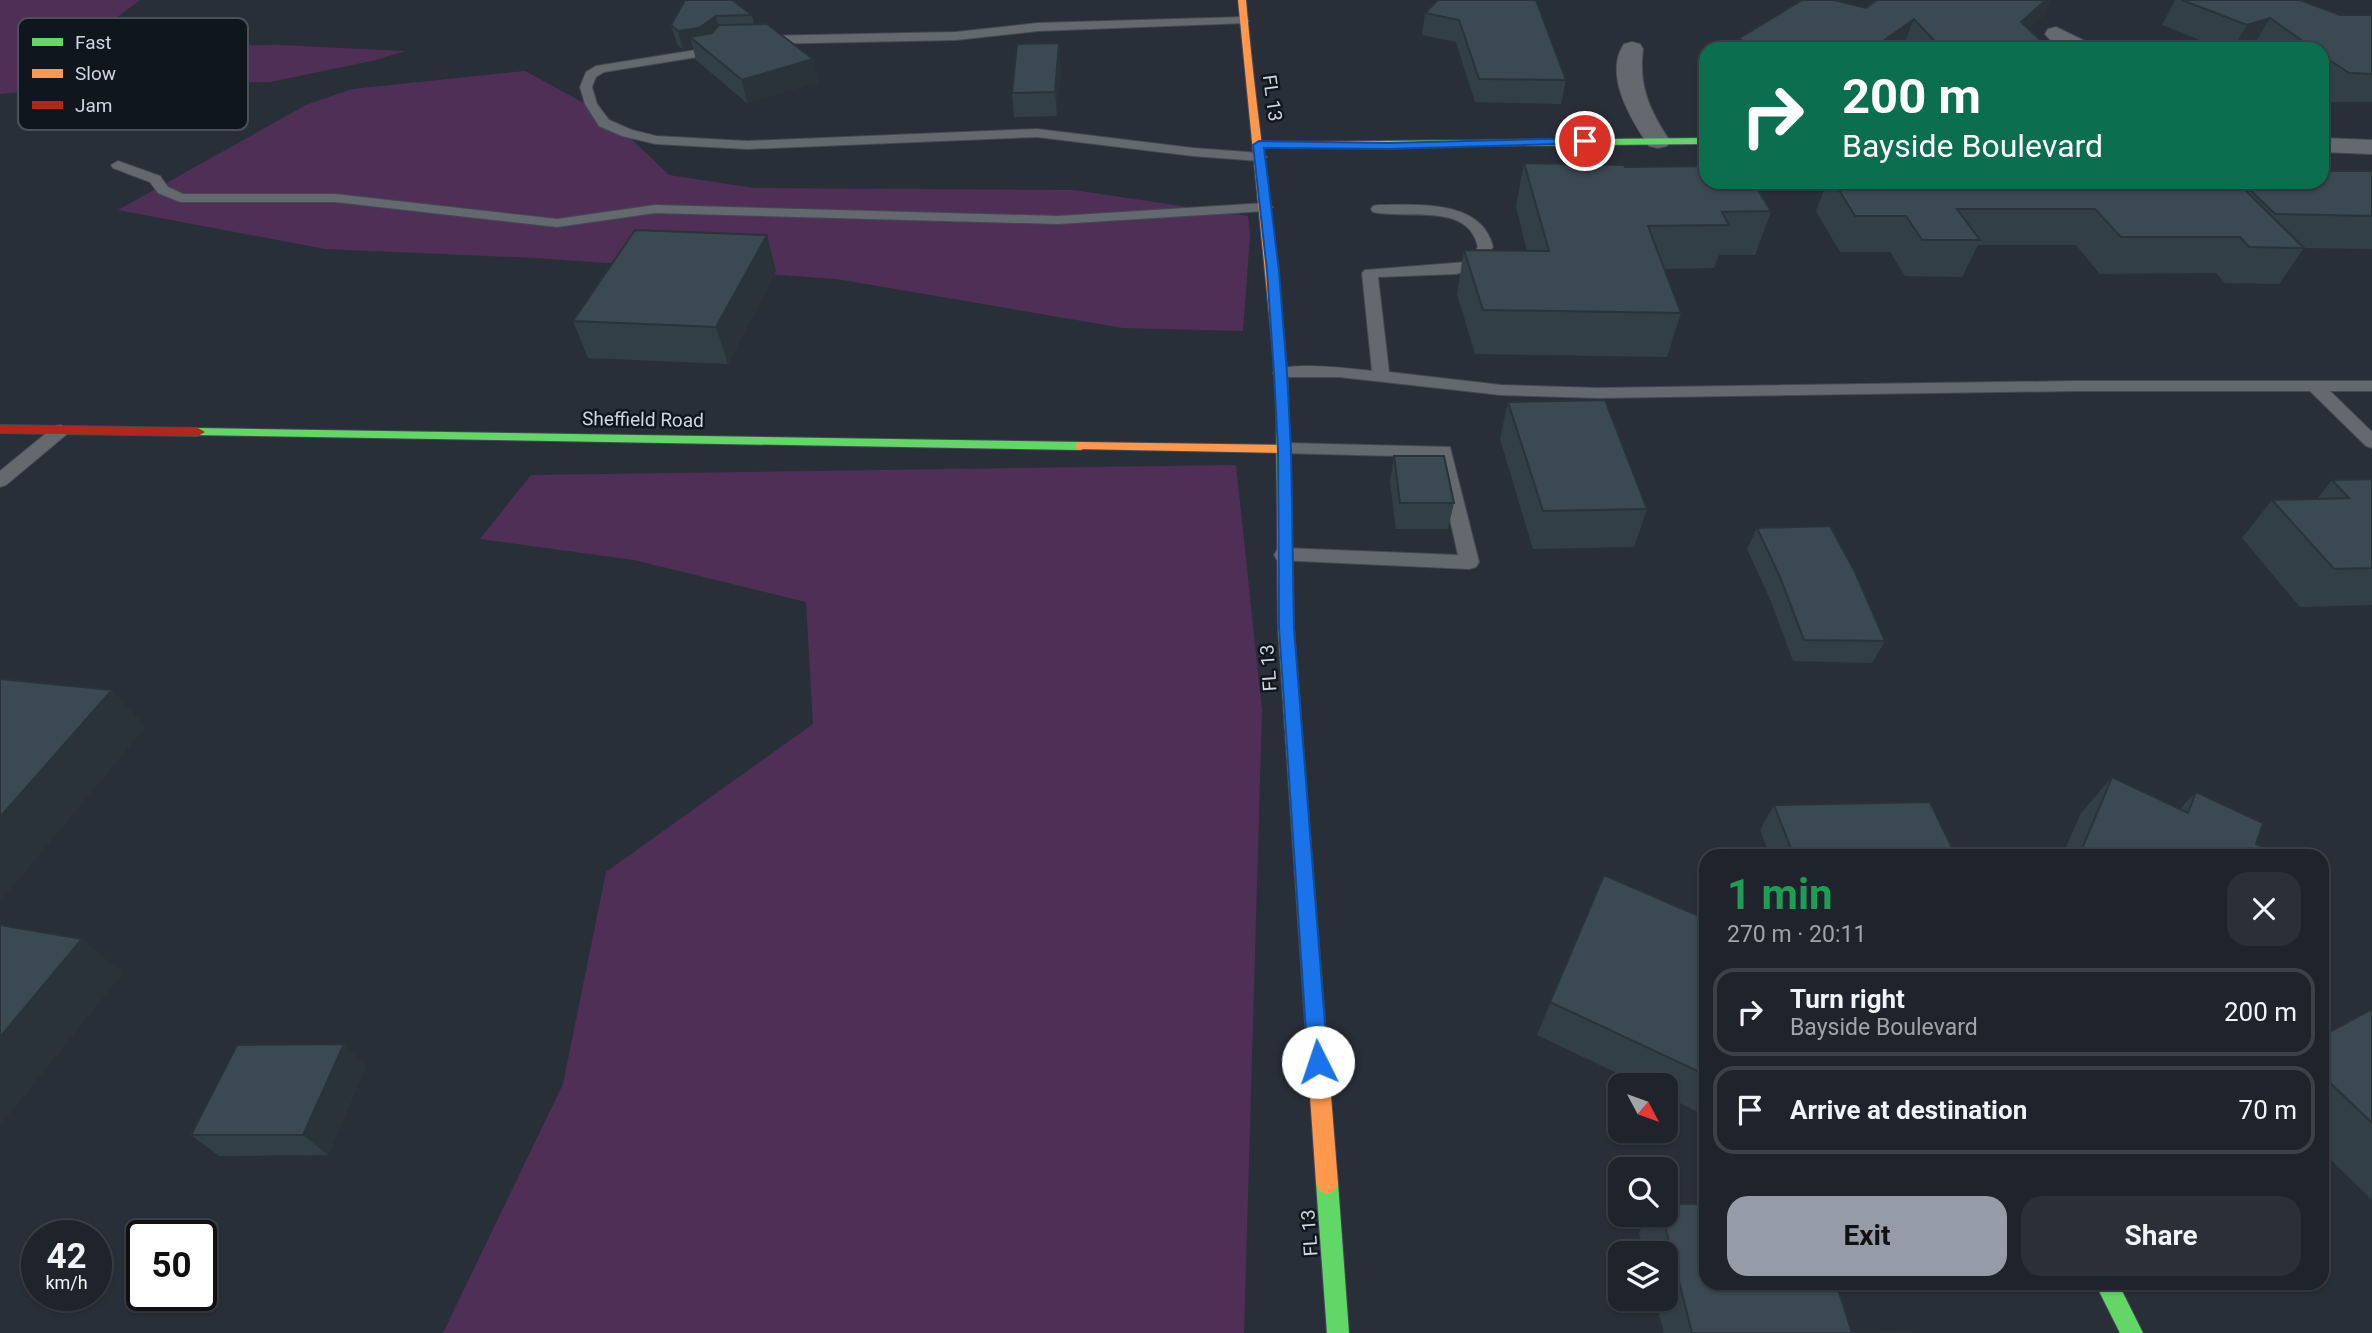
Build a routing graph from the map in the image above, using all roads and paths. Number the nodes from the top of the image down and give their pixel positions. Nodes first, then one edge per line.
1 (1242, 0) edge
2 (1243, 21) junction
3 (2056, 34) dead end
4 (2071, 42) edge
5 (1632, 49) dead end
6 (1658, 141) junction
7 (1699, 141) edge
8 (2329, 145) edge
9 (2372, 147) edge
10 (1259, 151) junction
11 (118, 165) dead end
12 (1266, 207) junction
13 (1378, 209) dead end
14 (1281, 373) junction
15 (1381, 376) junction
16 (2315, 386) junction
17 (2372, 386) edge
18 (0, 429) edge
19 (61, 430) junction
20 (2372, 442) edge
21 (1285, 449) junction
22 (0, 481) edge
23 (1284, 555) junction
24 (2109, 1290) edge
25 (1338, 1333) edge
26 (2132, 1333) edge

1 - 2 street, FL 13
2 - 10 street, FL 13
2 - 10 lane
3 - 4 street
5 - 6 street
6 - 7 street
6 - 10 street
8 - 9 street
10 - 12 street, FL 13
11 - 12 lane
12 - 14 street, FL 13
13 - 15 lane
14 - 15 lane
14 - 21 street, FL 13
15 - 16 lane
16 - 17 lane
16 - 20 lane
18 - 19 street, Sheffield Road
19 - 21 street, Sheffield Road
19 - 22 lane
21 - 23 street, FL 13
21 - 23 lane
23 - 25 street, FL 13
24 - 26 street

